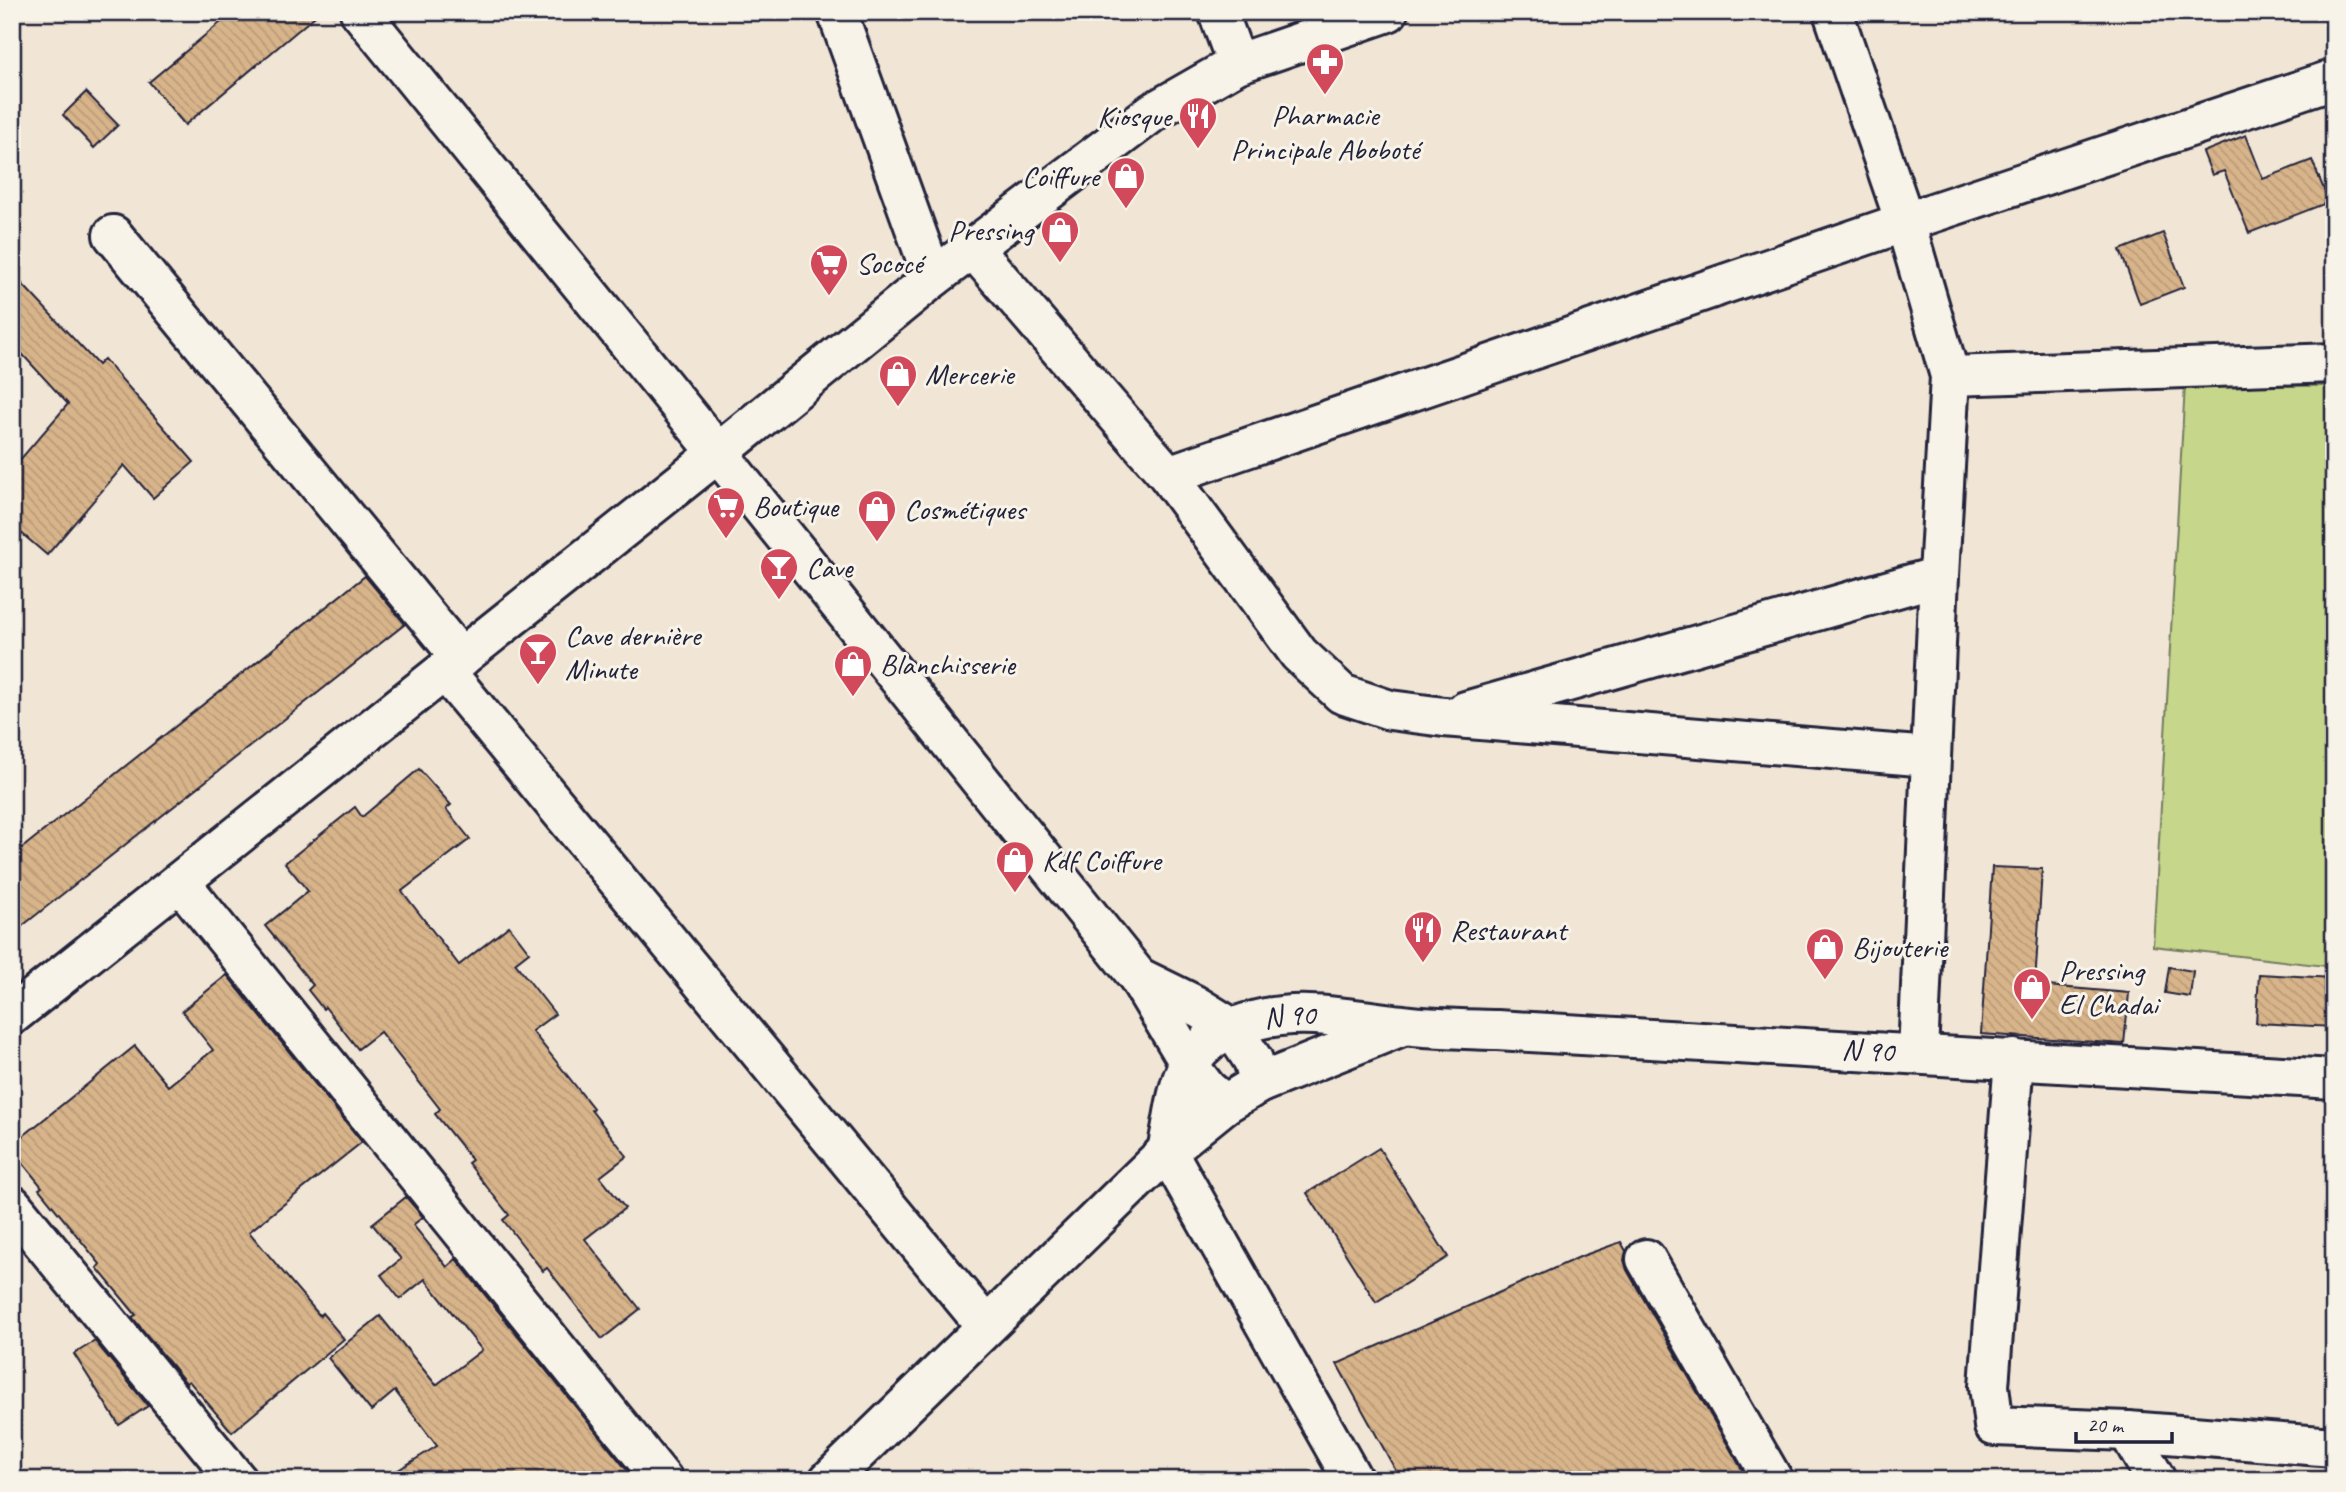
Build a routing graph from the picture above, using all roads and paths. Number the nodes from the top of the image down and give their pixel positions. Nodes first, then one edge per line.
1 (359, 12) edge
2 (837, 12) edge
3 (1218, 12) edge
4 (1388, 12) edge
5 (1833, 12) edge
6 (1237, 64) junction
7 (2334, 79) edge
8 (1905, 222) junction
9 (113, 235) dead end
10 (972, 247) junction
11 (933, 278) junction
12 (2334, 363) edge
13 (1950, 376) junction
14 (718, 453) junction
15 (1168, 475) junction
16 (1939, 576) junction
17 (453, 664) junction
18 (1444, 717) junction
19 (1930, 757) junction
20 (180, 882) junction
21 (1138, 977) junction
22 (12, 1015) edge
23 (1404, 1026) junction
24 (1232, 1028) junction
25 (1918, 1054) junction
26 (2014, 1059) junction
27 (1188, 1061) junction
28 (2334, 1079) edge
29 (1260, 1083) junction
30 (1225, 1104) junction
31 (1167, 1151) junction
32 (12, 1205) edge
33 (1646, 1259) dead end
34 (986, 1326) junction
35 (2128, 1431) junction
36 (2334, 1447) edge
37 (237, 1480) edge
38 (663, 1480) edge
39 (829, 1480) edge
40 (1353, 1480) edge
41 (1773, 1480) edge
42 (2156, 1480) edge

1 - 14 street
2 - 11 street
3 - 6 street
4 - 6 street
5 - 8 street
6 - 10 street
7 - 8 street
8 - 13 street
8 - 15 street
9 - 17 street
10 - 11 street
10 - 15 street
11 - 14 street
12 - 13 street
13 - 16 street
14 - 17 street
14 - 21 street
15 - 18 street
16 - 18 street
16 - 19 street
17 - 20 street
17 - 34 street
18 - 19 street
19 - 25 street
20 - 22 street
20 - 38 street
21 - 24 street
21 - 27 street
23 - 24 street, N 90
23 - 25 street, N 90
23 - 29 street, N 90
24 - 27 street, N 90
24 - 29 street
25 - 26 street, N 90
26 - 28 street, N 90
26 - 35 street
27 - 30 street
27 - 31 street
29 - 30 street, N 90
30 - 31 street, N 90
31 - 34 street, N 90
31 - 40 street
32 - 37 street
33 - 41 street
34 - 39 street, N 90
35 - 36 street
35 - 42 street

